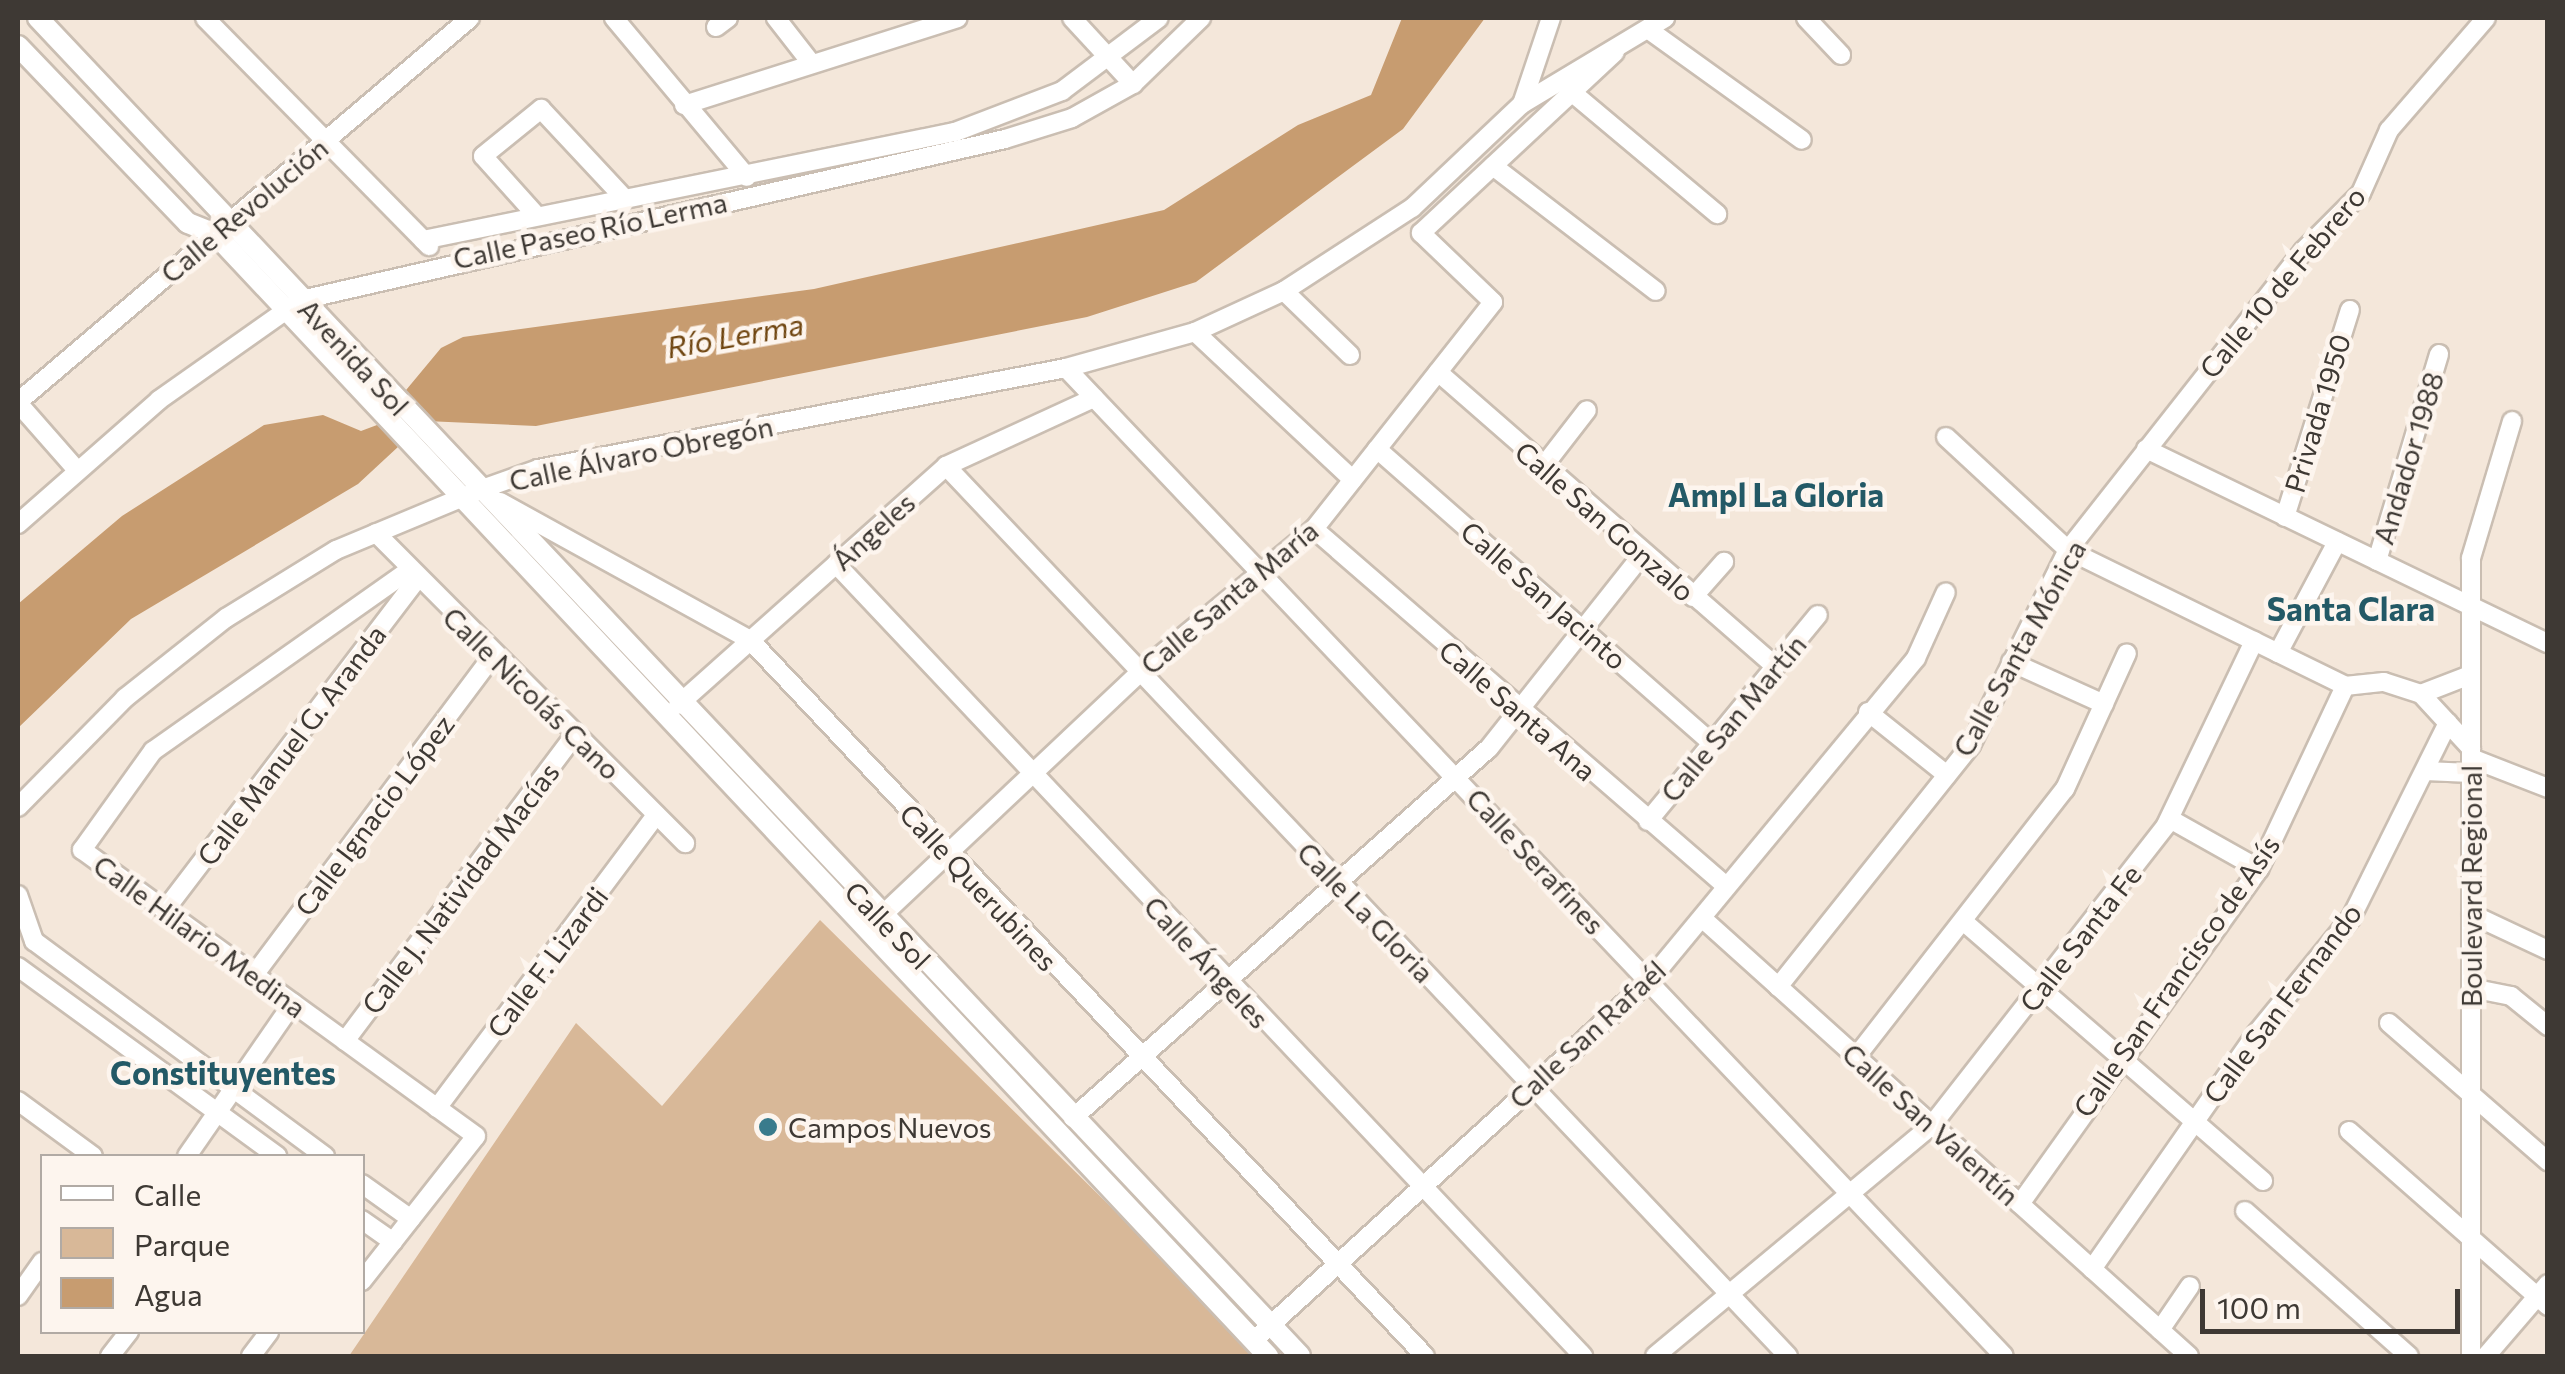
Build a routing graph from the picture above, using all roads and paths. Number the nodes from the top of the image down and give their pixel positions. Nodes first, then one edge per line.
1 (38, 18) edge
2 (205, 18) edge
3 (470, 18) edge
4 (614, 18) edge
5 (776, 18) edge
6 (958, 18) edge
7 (1072, 18) edge
8 (1159, 18) edge
9 (1201, 18) edge
10 (1550, 18) edge
11 (1665, 18) edge
12 (1806, 18) edge
13 (2477, 20) edge
14 (922, 22) edge
15 (1648, 30) junction
16 (18, 46) edge
17 (1615, 52) junction
18 (1841, 55) dead end
19 (1112, 61) junction
20 (812, 64) junction
21 (1133, 84) junction
22 (1574, 94) junction
23 (1522, 104) junction
24 (684, 105) junction
25 (1802, 140) dead end
26 (326, 141) junction
27 (1493, 166) junction
28 (746, 177) junction
29 (624, 198) junction
30 (1717, 214) dead end
31 (536, 215) junction
32 (222, 228) junction
33 (1284, 291) junction
34 (1656, 291) dead end
35 (293, 305) junction
36 (2350, 310) dead end
37 (1194, 332) junction
38 (2439, 354) dead end
39 (1350, 355) dead end
40 (1066, 368) junction
41 (1438, 372) junction
42 (1094, 398) junction
43 (18, 402) edge
44 (1587, 410) dead end
45 (2512, 421) dead end
46 (1946, 437) dead end
47 (1377, 449) junction
48 (2146, 450) junction
49 (946, 466) junction
50 (1542, 468) junction
51 (76, 469) junction
52 (1352, 480) junction
53 (461, 486) junction
54 (2284, 517) junction
55 (18, 524) edge
56 (1314, 529) junction
57 (376, 533) junction
58 (2336, 542) junction
59 (2068, 550) junction
60 (1643, 554) junction
61 (2376, 560) junction
62 (1724, 562) dead end
63 (836, 564) junction
64 (1262, 572) junction
65 (412, 575) junction
66 (1946, 592) dead end
67 (1693, 597) junction
68 (2470, 605) junction
69 (1818, 615) dead end
70 (1582, 628) junction
71 (750, 640) junction
72 (2254, 641) junction
73 (2548, 643) edge
74 (2127, 652) dead end
75 (2278, 653) junction
76 (493, 654) junction
77 (2012, 662) junction
78 (1775, 666) junction
79 (1138, 674) junction
80 (2470, 675) junction
81 (2345, 686) junction
82 (2421, 694) junction
83 (2104, 704) junction
84 (678, 705) junction
85 (1514, 710) junction
86 (1868, 712) junction
87 (2448, 723) junction
88 (574, 734) junction
89 (1711, 742) junction
90 (2471, 760) junction
91 (2425, 771) junction
92 (1032, 774) junction
93 (1454, 775) junction
94 (1947, 775) junction
95 (2548, 788) edge
96 (18, 807) edge
97 (656, 815) junction
98 (2170, 819) junction
99 (1648, 821) junction
100 (685, 842) dead end
101 (947, 854) junction
102 (2259, 869) junction
103 (1336, 880) junction
104 (1726, 886) junction
105 (18, 895) edge
106 (165, 910) junction
107 (2471, 914) junction
108 (880, 917) junction
109 (1702, 918) junction
110 (1963, 922) junction
111 (863, 934) junction
112 (34, 941) junction
113 (2548, 950) edge
114 (18, 967) edge
115 (254, 975) junction
116 (1225, 981) junction
117 (1649, 981) junction
118 (1778, 987) junction
119 (2471, 988) junction
120 (2041, 989) junction
121 (293, 1003) junction
122 (2388, 1023) dead end
123 (2548, 1026) edge
124 (344, 1041) junction
125 (2118, 1056) junction
126 (1856, 1057) junction
127 (1140, 1058) junction
128 (1531, 1086) junction
129 (234, 1089) junction
130 (2471, 1089) junction
131 (18, 1104) edge
132 (437, 1108) junction
133 (217, 1113) junction
134 (1072, 1118) junction
135 (2194, 1122) junction
136 (1932, 1125) junction
137 (2349, 1131) dead end
138 (90, 1154) edge
139 (188, 1154) edge
140 (273, 1154) edge
141 (323, 1154) edge
142 (2548, 1161) edge
143 (2263, 1181) dead end
144 (365, 1186) edge
145 (1420, 1186) junction
146 (1848, 1191) junction
147 (2020, 1204) junction
148 (2244, 1211) dead end
149 (410, 1220) junction
150 (365, 1222) edge
151 (2471, 1236) junction
152 (393, 1242) junction
153 (1336, 1264) junction
154 (40, 1265) edge
155 (2092, 1268) junction
156 (365, 1277) edge
157 (2190, 1286) dead end
158 (1728, 1292) junction
159 (2544, 1295) edge
160 (18, 1296) edge
161 (1270, 1325) junction
162 (2160, 1330) junction
163 (127, 1334) edge
164 (268, 1334) edge
165 (1261, 1349) edge
166 (110, 1356) edge
167 (251, 1356) edge
168 (1300, 1356) edge
169 (1424, 1356) edge
170 (1583, 1356) edge
171 (1656, 1356) edge
172 (1788, 1356) edge
173 (2004, 1356) edge
174 (2189, 1356) edge
175 (2409, 1356) edge
176 (2471, 1356) edge
177 (2486, 1356) edge

1 - 32 street
2 - 26 street
3 - 26 street, Calle Revolución
4 - 24 street
5 - 20 street
6 - 14 street
7 - 19 street
8 - 19 street
9 - 21 street, Calle Paseo Río Lerma
10 - 23 street
11 - 15 street
12 - 18 street
13 - 48 street, Calle 10 de Febrero
14 - 20 street
15 - 17 street
15 - 25 street
16 - 32 street
17 - 22 street
17 - 23 street
19 - 21 street
19 - 28 street
20 - 24 street
21 - 35 street, Calle Paseo Río Lerma
22 - 27 street
22 - 30 street
23 - 33 street, Calle Álvaro Obregón
24 - 28 street
26 - 31 street
26 - 32 street, Calle Revolución
27 - 34 street
27 - 41 street, Calle Santa María
28 - 29 street
29 - 31 street
29 - 31 street
32 - 35 street, Avenida Sol
32 - 43 street, Calle Revolución
33 - 37 street, Calle Álvaro Obregón
33 - 39 street
35 - 51 street, Calle Paseo Río Lerma
35 - 53 street, Avenida Sol
36 - 54 street, Privada 1950
37 - 40 street, Calle Álvaro Obregón
37 - 52 street
38 - 61 street, Andador 1988
40 - 42 street, Calle Serafines
40 - 53 street, Calle Álvaro Obregón
41 - 47 street, Calle Santa María
41 - 50 street, Calle San Gonzalo
42 - 49 street, Ángeles
42 - 64 street, Calle Serafines
43 - 51 street
44 - 50 street
45 - 68 street, Boulevard Regional
46 - 59 street
47 - 52 street, Calle Santa María
47 - 70 street, Calle San Jacinto
48 - 54 street
48 - 59 street, Calle Santa Mónica
49 - 63 street, Ángeles
49 - 79 street, Calle La Gloria
50 - 60 street, Calle San Gonzalo
51 - 55 street, Calle Paseo Río Lerma
52 - 56 street, Calle Santa María
53 - 57 street, Calle Álvaro Obregón
53 - 71 street, Calle Querubines
53 - 84 street, Calle Sol
53 - 111 street, Calle Sol
54 - 58 street
56 - 64 street, Calle Santa María
56 - 85 street, Calle Santa Ana
57 - 65 street, Calle Nicolás Cano
57 - 96 street, Calle Álvaro Obregón
58 - 61 street
58 - 75 street
59 - 72 street
59 - 77 street, Calle Santa Mónica
60 - 67 street, Calle San Gonzalo
60 - 70 street
61 - 68 street
62 - 67 street
63 - 71 street, Ángeles
63 - 92 street, Calle Ángeles
64 - 79 street, Calle Santa María
64 - 93 street, Calle Serafines
65 - 76 street, Calle Nicolás Cano
65 - 106 street, Calle Manuel G. Aranda
65 - 106 street, Calle Hilario Medina
66 - 86 street, Calle San Rafaél
67 - 78 street, Calle San Gonzalo
68 - 73 street
68 - 80 street, Boulevard Regional
69 - 78 street, Calle San Martín
70 - 85 street
70 - 89 street, Calle San Jacinto
71 - 84 street, Ángeles
71 - 101 street, Calle Querubines
72 - 75 street
72 - 98 street, Calle Santa Fe
74 - 83 street
75 - 81 street
76 - 88 street, Calle Nicolás Cano
76 - 115 street, Calle Ignacio López
77 - 83 street
77 - 94 street, Calle Santa Mónica
78 - 89 street, Calle San Martín
79 - 92 street, Calle Santa María
79 - 103 street, Calle La Gloria
80 - 82 street
80 - 90 street, Boulevard Regional
81 - 82 street
81 - 102 street, Calle San Francisco de Asís
82 - 87 street
83 - 110 street
84 - 108 street, Calle Sol
85 - 93 street
85 - 99 street, Calle Santa Ana
86 - 94 street
86 - 104 street, Calle San Rafaél
87 - 90 street
87 - 91 street, Calle San Fernando
88 - 97 street, Calle Nicolás Cano
88 - 124 street, Calle J. Natividad Macías
89 - 99 street, Calle San Martín
90 - 91 street
90 - 95 street
90 - 107 street, Boulevard Regional
91 - 135 street, Calle San Fernando
92 - 101 street, Calle Santa María
92 - 116 street, Calle Ángeles
93 - 103 street
93 - 117 street, Calle Serafines
94 - 118 street, Calle Santa Mónica
97 - 100 street, Calle Nicolás Cano
97 - 132 street, Calle F. Lizardi
98 - 102 street
98 - 120 street, Calle Santa Fe
99 - 104 street, Calle Santa Ana
101 - 108 street, Calle Santa María
101 - 127 street, Calle Querubines
102 - 125 street, Calle San Francisco de Asís
103 - 116 street
103 - 128 street, Calle La Gloria
104 - 109 street, Calle San Rafaél
105 - 112 street
106 - 115 street, Calle Hilario Medina
107 - 113 street
107 - 119 street, Boulevard Regional
108 - 111 street, Calle Santa María
108 - 134 street, Calle Sol
109 - 117 street, Calle San Rafaél
109 - 118 street, Calle San Valentín
110 - 120 street
110 - 126 street
111 - 165 street, Calle Sol
112 - 114 street
112 - 129 street
114 - 133 street
115 - 121 street, Calle Hilario Medina
116 - 127 street
116 - 145 street, Calle Ángeles
117 - 128 street, Calle San Rafaél
117 - 146 street, Calle Serafines
118 - 126 street, Calle San Valentín
119 - 123 street
119 - 130 street, Boulevard Regional
120 - 125 street
120 - 136 street, Calle Santa Fe
121 - 124 street, Calle Hilario Medina
121 - 129 street
122 - 130 street
124 - 132 street, Calle Hilario Medina
125 - 135 street
125 - 147 street, Calle San Francisco de Asís
126 - 136 street, Calle San Valentín
127 - 134 street
127 - 153 street, Calle Querubines
128 - 145 street, Calle San Rafaél
128 - 158 street, Calle La Gloria
129 - 133 street
129 - 141 street
130 - 142 street
130 - 151 street, Boulevard Regional
131 - 138 street
132 - 149 street, Calle Hilario Medina
133 - 139 street
133 - 140 street
134 - 161 street, Calle Sol
135 - 143 street
135 - 155 street, Calle San Fernando
136 - 146 street, Calle Santa Fe
136 - 147 street, Calle San Valentín
137 - 151 street
144 - 149 street
145 - 153 street, Calle San Rafaél
145 - 170 street, Calle Ángeles
146 - 158 street, Calle Santa Fe
146 - 173 street, Calle Serafines
147 - 155 street, Calle San Valentín
148 - 175 street
149 - 152 street
150 - 152 street
151 - 159 street
151 - 176 street, Boulevard Regional
152 - 156 street
153 - 161 street, Calle San Rafaél
153 - 169 street, Calle Querubines
154 - 160 street
155 - 162 street, Calle San Valentín
157 - 162 street
158 - 171 street, Calle Santa Fe
158 - 172 street, Calle La Gloria
159 - 177 street
161 - 165 street, Calle San Rafaél
161 - 168 street, Calle Sol
162 - 174 street, Calle San Valentín
163 - 166 street
164 - 167 street

